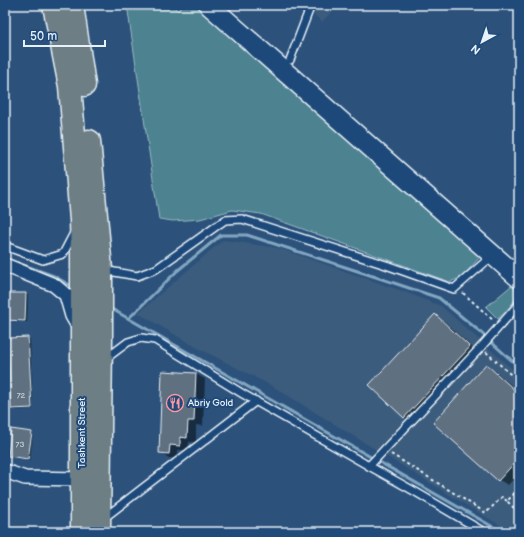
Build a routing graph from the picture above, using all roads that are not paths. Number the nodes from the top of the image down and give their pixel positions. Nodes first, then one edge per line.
1 (54, 5) edge
2 (72, 5) edge
3 (209, 5) edge
4 (228, 5) edge
5 (311, 5) edge
6 (290, 60) junction
7 (81, 220) junction
8 (5, 246) edge
9 (493, 255) junction
10 (519, 262) edge
11 (5, 266) edge
12 (101, 269) junction
13 (519, 278) edge
14 (519, 304) edge
15 (92, 336) junction
16 (101, 362) junction
17 (256, 401) junction
18 (369, 466) junction
19 (5, 471) edge
20 (82, 479) junction
21 (93, 529) edge
22 (484, 532) edge

1 - 7 highway
2 - 12 highway
3 - 9 main road
4 - 6 main road
5 - 6 lane
6 - 10 main road
7 - 8 lane
7 - 15 highway
9 - 12 lane
9 - 13 main road
11 - 15 street
12 - 15 highway
14 - 18 lane
15 - 16 highway, Tashkent Street
15 - 20 highway, Tashkent Street
16 - 17 lane
16 - 21 highway, Tashkent Street
17 - 18 lane
17 - 21 lane
18 - 22 lane
19 - 20 street
20 - 21 highway, Tashkent Street

